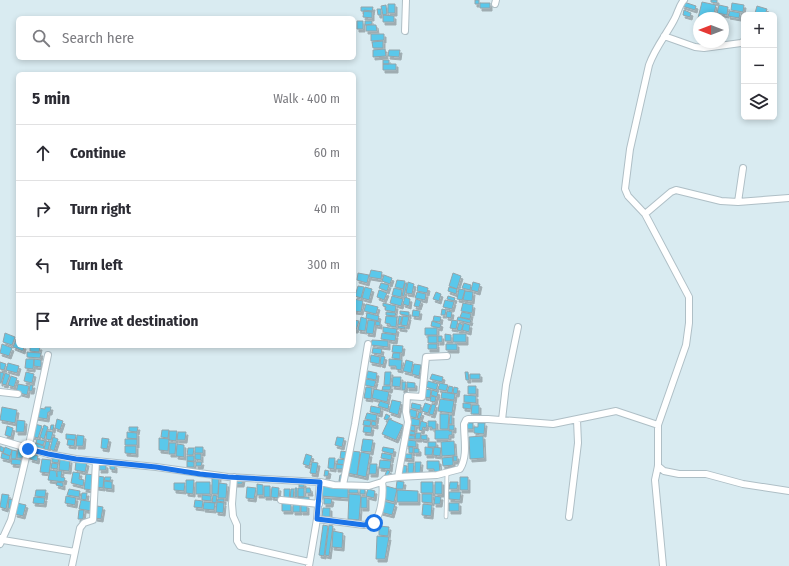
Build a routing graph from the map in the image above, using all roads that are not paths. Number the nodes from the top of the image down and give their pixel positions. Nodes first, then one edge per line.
1 (406, 0) edge
2 (684, 0) edge
3 (405, 31) dead end
4 (664, 36) junction
5 (741, 42) edge
6 (744, 168) dead end
7 (789, 198) edge
8 (738, 202) junction
9 (645, 214) junction
10 (518, 327) dead end
11 (368, 344) dead end
12 (48, 355) dead end
13 (447, 356) dead end
14 (0, 392) edge
15 (18, 394) dead end
16 (502, 420) junction
17 (577, 420) junction
18 (658, 425) junction
19 (0, 440) edge
20 (28, 449) junction
21 (96, 461) junction
22 (658, 466) junction
23 (447, 472) junction
24 (234, 477) junction
25 (398, 477) junction
26 (320, 482) junction
27 (382, 482) junction
28 (343, 485) junction
29 (789, 491) edge
30 (281, 500) dead end
31 (319, 504) junction
32 (446, 517) dead end
33 (569, 517) dead end
34 (317, 519) junction
35 (1, 540) edge
36 (75, 552) junction
37 (309, 564) edge
38 (72, 566) edge
39 (663, 566) edge

1 - 3 street
2 - 4 street
4 - 5 street
4 - 9 street
6 - 8 street
7 - 8 street
8 - 9 street
9 - 18 street
10 - 16 street
11 - 28 street
12 - 20 street
13 - 25 street
14 - 15 street
16 - 17 street
16 - 23 street
17 - 18 street
17 - 33 street
18 - 22 street
19 - 20 street
20 - 21 street
20 - 35 street
21 - 24 street
21 - 36 street
22 - 29 street
22 - 39 street
23 - 25 street
23 - 32 lane
24 - 26 street
24 - 37 street
25 - 27 street
26 - 28 street
26 - 31 street
27 - 28 street
27 - 34 street
30 - 31 street
31 - 34 street
34 - 37 street
35 - 36 street
36 - 38 street

